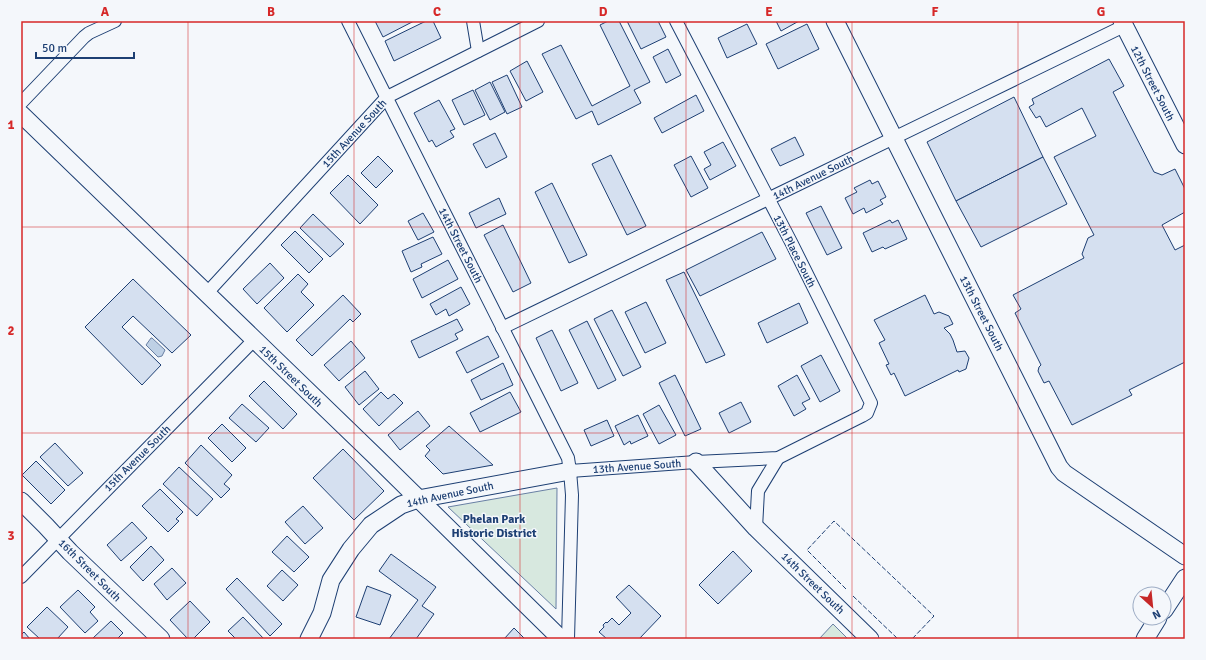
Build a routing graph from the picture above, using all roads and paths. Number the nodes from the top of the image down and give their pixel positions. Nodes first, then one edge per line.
1 (115, 21) edge
2 (348, 21) edge
3 (473, 21) edge
4 (538, 21) edge
5 (676, 21) edge
6 (835, 21) edge
7 (1123, 23) edge
8 (478, 51) junction
9 (387, 97) junction
10 (21, 103) edge
11 (21, 114) edge
12 (894, 138) junction
13 (1185, 145) edge
14 (768, 199) junction
15 (207, 293) junction
16 (502, 328) junction
17 (254, 340) junction
18 (862, 416) joint
19 (778, 458) junction
20 (696, 462) junction
21 (570, 471) junction
22 (418, 499) junction
23 (21, 501) edge
24 (756, 528) junction
25 (58, 539) junction
26 (1185, 556) edge
27 (21, 577) edge
28 (1185, 578) edge
29 (1172, 598) edge
30 (1153, 626) edge
31 (161, 639) edge
32 (309, 639) edge
33 (561, 639) edge
34 (568, 639) edge
35 (870, 639) edge
36 (1144, 639) edge

1 - 10 street
2 - 9 street, 14th Street South
3 - 8 street
4 - 8 street, 15th Avenue South
5 - 14 street, 13th Place South
6 - 12 street, 13th Street South
7 - 12 street, 14th Avenue South
7 - 13 street, 12th Street South
8 - 9 street, 15th Avenue South
9 - 15 street, 15th Avenue South
9 - 16 street, 14th Street South
11 - 15 street, 15th Street South
12 - 14 street, 14th Avenue South
12 - 26 street, 13th Street South
14 - 16 street, 14th Avenue South
14 - 18 street, 13th Place South
15 - 17 street, 15th Street South
16 - 21 street, 14th Street South
17 - 22 street, 15th Street South
17 - 25 street, 15th Avenue South
18 - 19 street, 13th Avenue South
19 - 20 street, 13th Avenue South
19 - 24 street
20 - 21 street, 13th Avenue South
20 - 24 street, 14th Street South
21 - 22 street, 14th Avenue South
21 - 34 street
22 - 32 street, 14th Avenue South
22 - 33 street, 15th Street South
23 - 25 street, 16th Street South
24 - 35 street, 14th Street South
25 - 27 street, 15th Avenue South
25 - 31 street, 16th Street South
28 - 29 street
30 - 36 street

